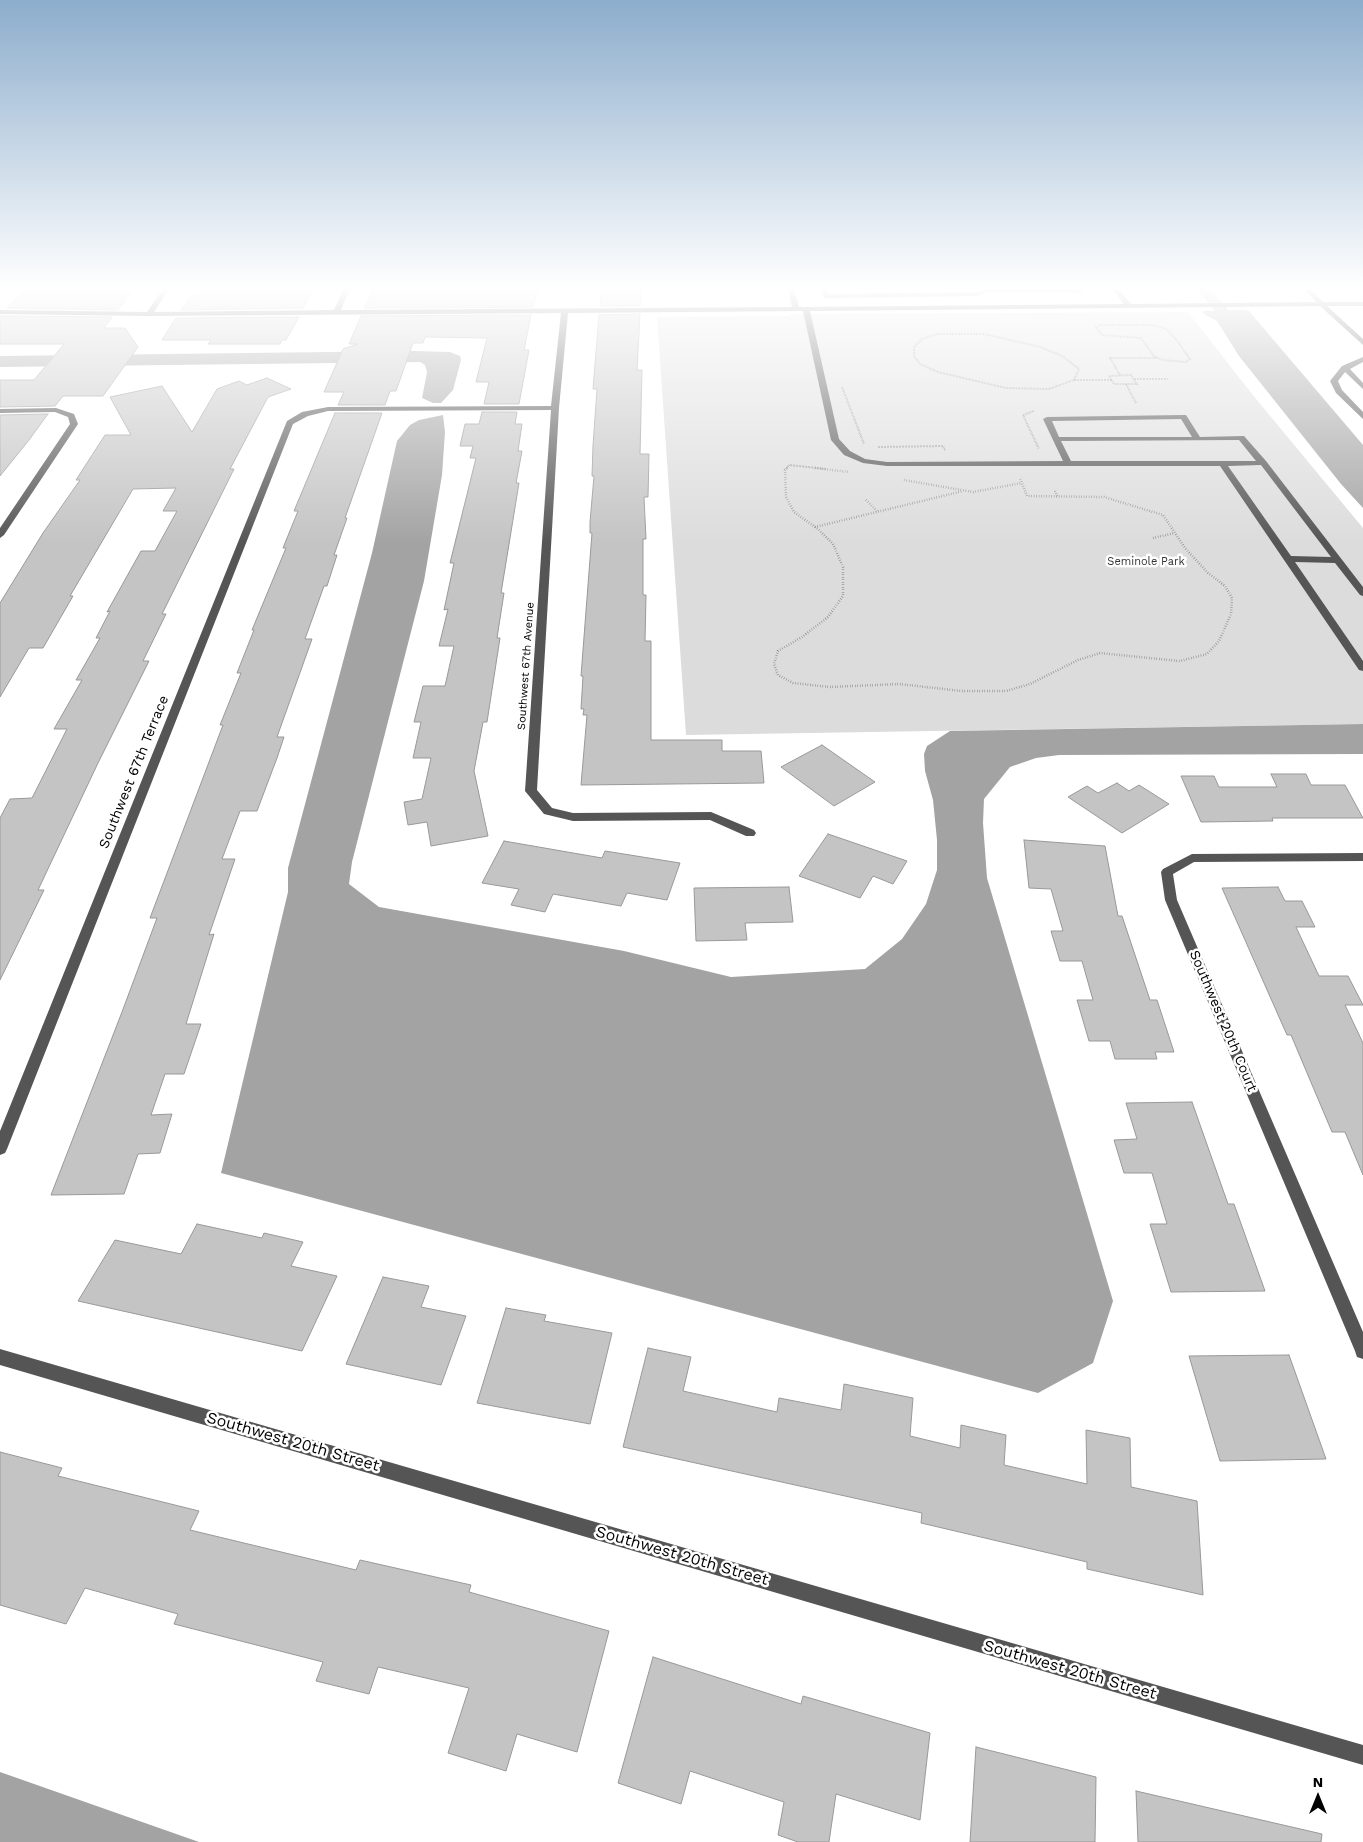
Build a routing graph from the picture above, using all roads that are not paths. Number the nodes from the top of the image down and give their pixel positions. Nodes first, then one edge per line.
1 (559, 372) edge
2 (820, 372) edge
3 (1342, 372) edge
4 (1349, 372) edge
5 (1363, 387) edge
6 (556, 408) junction
7 (0, 411) edge
8 (1363, 417) edge
9 (1056, 439) junction
10 (1198, 439) junction
11 (1264, 463) junction
12 (1068, 464) junction
13 (1223, 464) junction
14 (0, 535) edge
15 (1287, 560) junction
16 (1338, 560) junction
17 (1363, 593) edge
18 (1363, 668) edge
19 (750, 833) dead end
20 (1363, 857) edge
21 (0, 1149) edge
22 (1363, 1351) edge
23 (0, 1357) edge
24 (1363, 1755) edge

1 - 6 street, Southwest 67th Avenue
2 - 12 street
3 - 8 street
4 - 5 street
6 - 19 street, Southwest 67th Avenue
6 - 21 street, Southwest 67th Terrace
7 - 14 street
9 - 10 street
9 - 10 street
9 - 12 street
10 - 11 street
11 - 13 street
11 - 16 street
12 - 13 street
13 - 15 street
15 - 16 street
15 - 18 street
16 - 17 street
20 - 22 street, Southwest 20th Court
23 - 24 street, Southwest 20th Street

